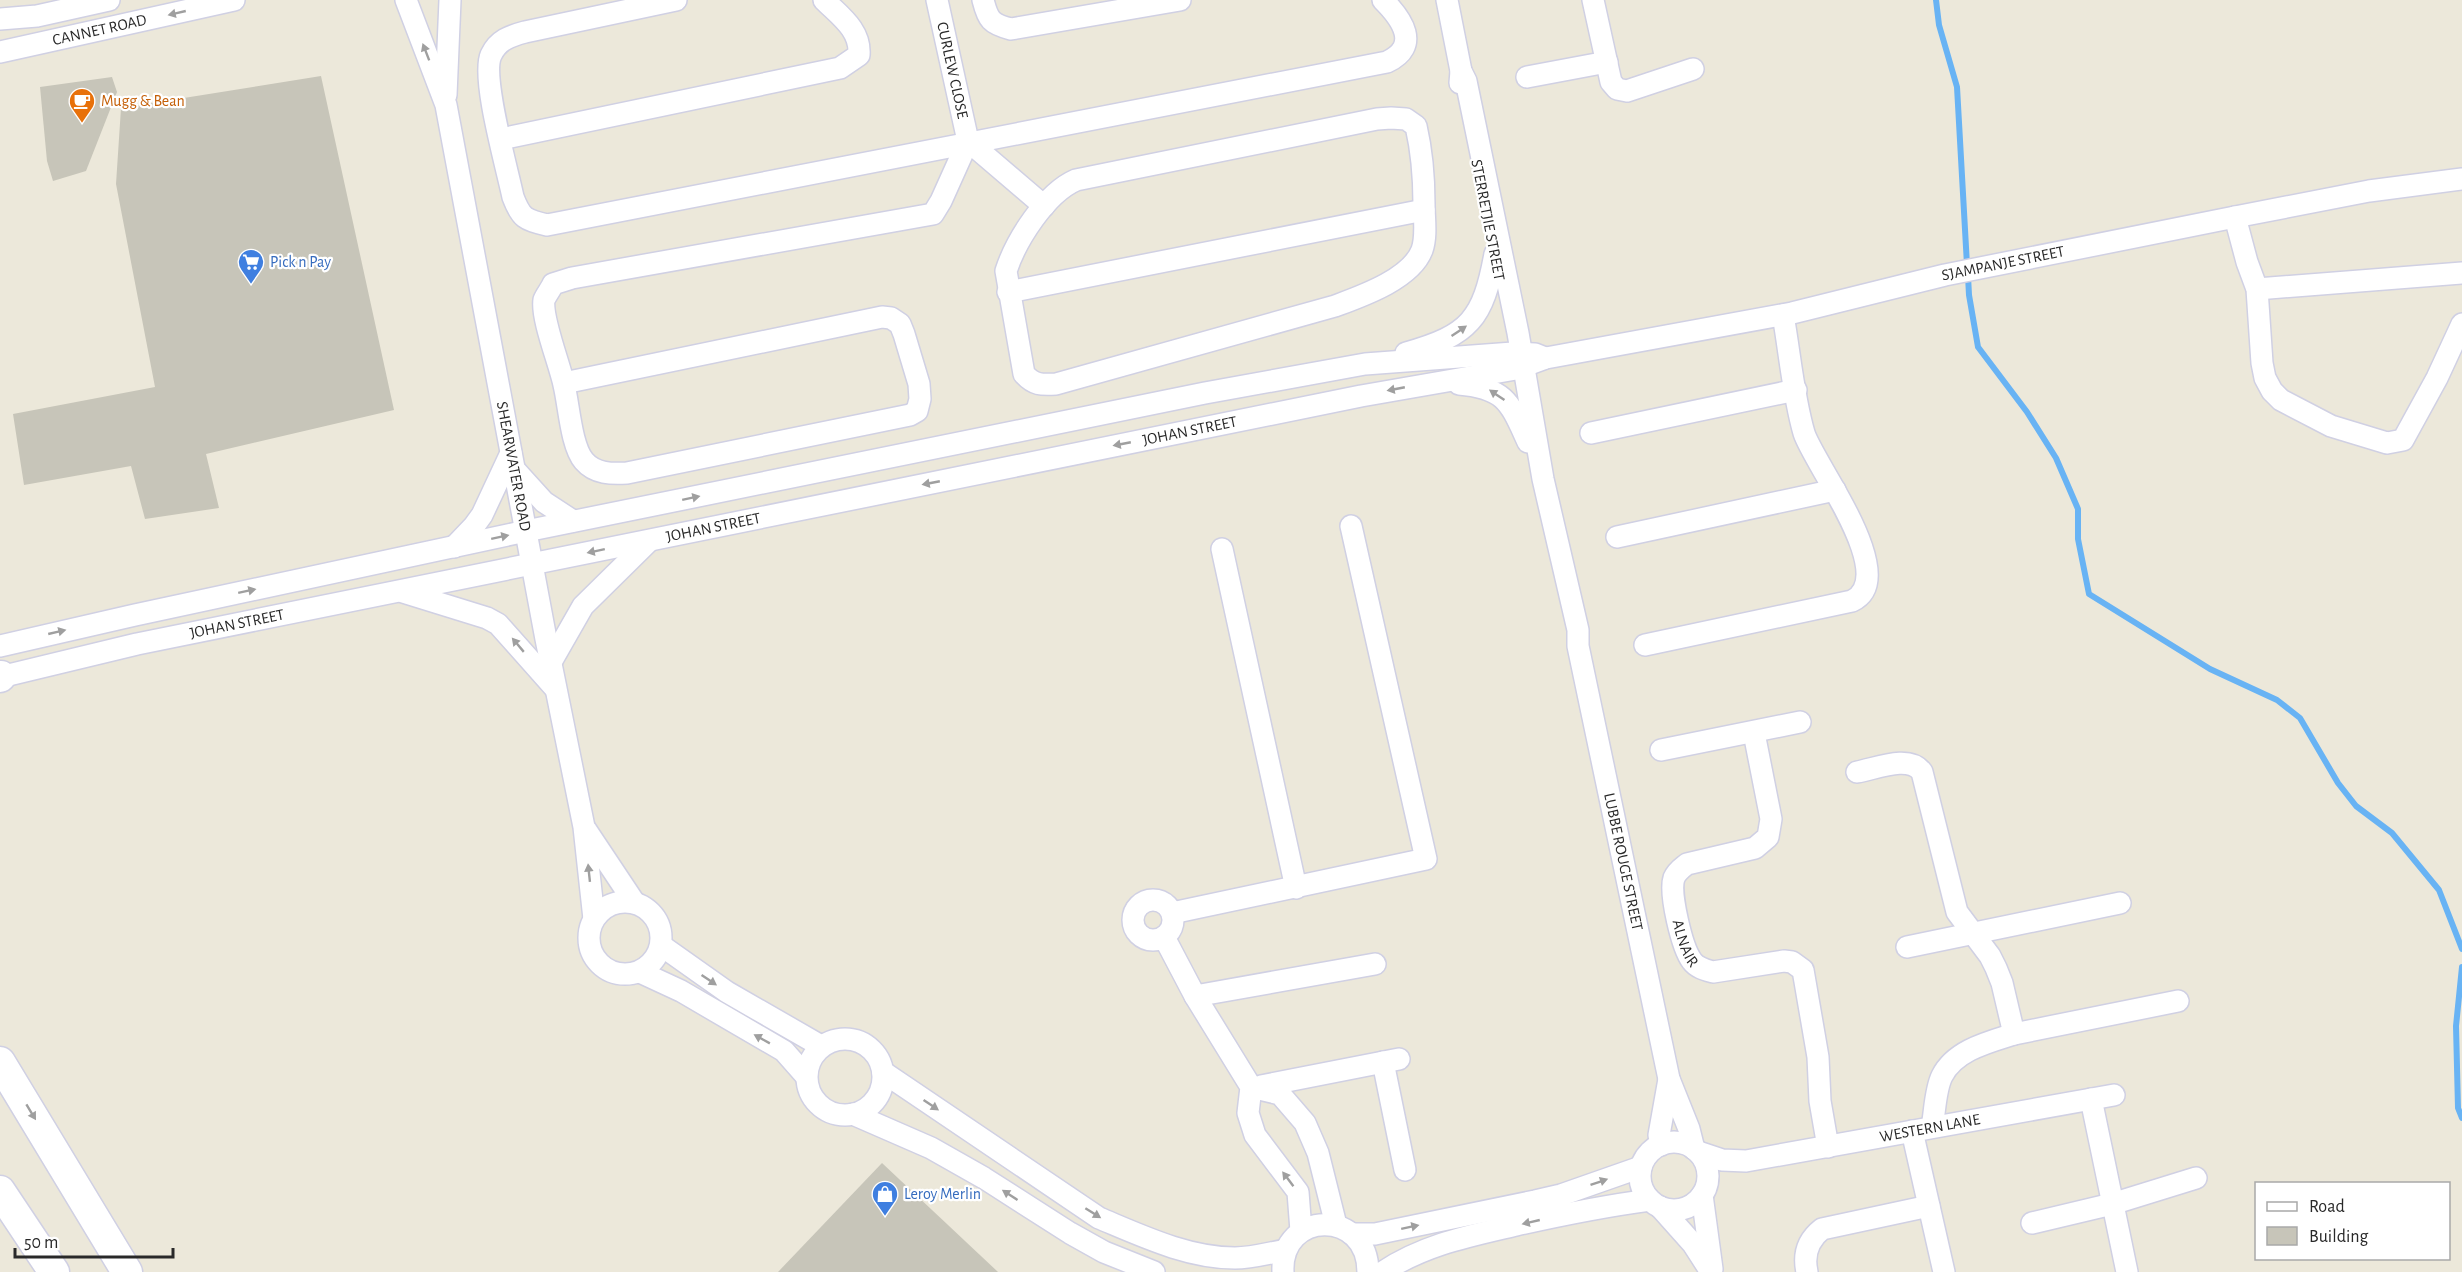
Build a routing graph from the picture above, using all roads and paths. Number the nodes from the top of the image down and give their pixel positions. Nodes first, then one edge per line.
1 (109, 0) edge
2 (234, 0) edge
3 (406, 0) edge
4 (450, 0) edge
5 (676, 0) edge
6 (824, 0) edge
7 (937, 0) edge
8 (983, 0) edge
9 (1180, 0) edge
10 (1383, 0) edge
11 (1447, 0) edge
12 (1593, 0) edge
13 (0, 19) edge
14 (0, 52) edge
15 (1607, 62) junction
16 (1693, 69) dead end
17 (1461, 71) junction
18 (1527, 77) dead end
19 (446, 105) junction
20 (501, 139) junction
21 (968, 141) junction
22 (2462, 179) edge
23 (1044, 206) junction
24 (1424, 210) junction
25 (2235, 217) junction
26 (1495, 254) junction
27 (2462, 273) edge
28 (2257, 289) junction
29 (1008, 292) junction
30 (1783, 315) junction
31 (2462, 324) edge
32 (1518, 361) junction
33 (1365, 364) junction
34 (564, 383) junction
35 (1428, 383) junction
36 (1796, 390) junction
37 (1591, 433) dead end
38 (1528, 442) junction
39 (513, 461) junction
40 (1835, 490) junction
41 (573, 522) junction
42 (1351, 526) dead end
43 (526, 531) junction
44 (1617, 537) dead end
45 (650, 540) junction
46 (454, 547) junction
47 (1222, 549) dead end
48 (533, 564) junction
49 (400, 591) junction
50 (1645, 645) dead end
51 (0, 646) edge
52 (1578, 646) junction
53 (551, 662) junction
54 (0, 677) edge
55 (556, 689) junction
56 (1800, 722) dead end
57 (1754, 733) junction
58 (1661, 750) dead end
59 (1857, 772) dead end
60 (584, 827) junction
61 (1296, 888) junction
62 (634, 902) junction
63 (2120, 903) dead end
64 (1172, 913) junction
65 (594, 919) junction
66 (1972, 933) junction
67 (1164, 937) junction
68 (662, 946) junction
69 (1907, 947) dead end
70 (1375, 964) dead end
71 (640, 972) junction
72 (1195, 996) junction
73 (2178, 1001) dead end
74 (2014, 1034) junction
75 (821, 1046) junction
76 (0, 1062) edge
77 (883, 1072) junction
78 (806, 1076) junction
79 (1669, 1079) junction
80 (1251, 1087) junction
81 (2114, 1095) dead end
82 (2091, 1099) junction
83 (853, 1114) junction
84 (1922, 1129) junction
85 (1661, 1145) junction
86 (1828, 1147) junction
87 (1696, 1150) junction
88 (1746, 1161) junction
89 (1641, 1167) junction
90 (1405, 1170) dead end
91 (2196, 1178) dead end
92 (0, 1191) edge
93 (1704, 1191) junction
94 (1655, 1203) junction
95 (2112, 1204) junction
96 (1929, 1206) junction
97 (2032, 1223) dead end
98 (1344, 1229) junction
99 (1301, 1231) junction
100 (1286, 1250) junction
101 (54, 1272) edge
102 (127, 1272) edge
103 (1154, 1272) edge
104 (1283, 1272) edge
105 (1368, 1272) edge
106 (1383, 1272) edge
107 (1712, 1272) edge
108 (1807, 1272) edge
109 (1944, 1272) edge
110 (2127, 1272) edge

1 - 13 street, CANNET ROAD
2 -> 14 street, CANNET ROAD
19 -> 3 street, SHEARWATER ROAD
4 - 19 street, SHEARWATER ROAD
5 - 20 street
6 - 20 street
7 - 21 street, CURLEW CLOSE
8 - 9 street
10 - 21 street
11 - 17 street, STERRETJIE STREET
12 - 15 street
15 - 16 street
15 - 18 street
17 - 26 street, STERRETJIE STREET
17 - 32 street, STERRETJIE STREET
19 - 39 street, SHEARWATER ROAD
20 - 21 street
21 - 23 street
21 - 34 street
22 - 25 street, SJAMPANJE STREET
23 - 24 street
23 - 29 street
24 - 29 street
24 - 29 street
25 - 28 street
25 - 30 street, SJAMPANJE STREET
26 - 32 street, STERRETJIE STREET
33 -> 26 street, JOHAN STREET
27 - 28 street
28 - 31 street
30 - 32 street, SJAMPANJE STREET
30 - 36 street
32 - 33 street, JOHAN STREET
32 - 35 street, JOHAN STREET
32 - 38 street, LUBBE ROUGE STREET
32 - 52 street, LUBBE ROUGE STREET
41 -> 33 street, JOHAN STREET
34 - 34 street
38 -> 35 street, JOHAN STREET
35 -> 45 street, JOHAN STREET
36 - 37 street
36 - 40 street
38 - 52 street, LUBBE ROUGE STREET
39 - 41 street
39 - 43 street, SHEARWATER ROAD
39 - 46 street
40 - 44 street
40 - 50 street
41 - 43 street, JOHAN STREET
42 - 61 street
46 -> 43 street, JOHAN STREET
43 - 48 street, SHEARWATER ROAD
45 -> 48 street, JOHAN STREET
45 - 53 street
51 -> 46 street, JOHAN STREET
47 - 61 street
48 - 49 street, JOHAN STREET
48 - 53 street, SHEARWATER ROAD
49 - 54 street, JOHAN STREET
55 -> 49 street
52 - 79 street, LUBBE ROUGE STREET
53 - 55 street, SHEARWATER ROAD
55 - 60 street, SHEARWATER ROAD
56 - 57 street
57 - 58 street
57 - 86 street, ALNAIR
59 - 66 street
60 - 62 street, SHEARWATER ROAD
65 -> 60 street, SHEARWATER ROAD
61 - 64 street
62 - 65 street
62 - 68 street
63 - 66 street
64 - 67 street
64 - 67 street
65 - 71 street
66 - 69 street
66 - 74 street
67 - 72 street
68 - 71 street
68 -> 75 street
70 - 72 street
78 -> 71 street
72 - 80 street
73 - 74 street
74 - 84 street
75 - 77 street
75 - 78 street
76 -> 102 main road
77 - 83 street
77 -> 100 street
78 - 83 street
79 - 85 street, LUBBE ROUGE STREET
79 - 87 street, LUBBE ROUGE STREET
80 - 90 street
80 - 98 street
99 -> 80 street
81 - 82 street, WESTERN LANE
82 - 84 street, WESTERN LANE
82 - 95 street
103 -> 83 street
84 - 86 street, WESTERN LANE
84 - 96 street
85 - 87 street
85 - 89 street
86 - 88 street, WESTERN LANE
87 - 88 street, WESTERN LANE
87 - 93 street
88 - 93 street, WESTERN LANE
89 - 94 street
98 -> 89 street
91 - 95 street
92 - 101 main road
93 - 94 street
93 - 107 street
94 -> 106 street
94 - 107 street
95 - 97 street
95 - 110 street
96 - 108 street
96 - 109 street
98 - 99 street
98 - 105 street
99 - 100 street
100 - 104 street

